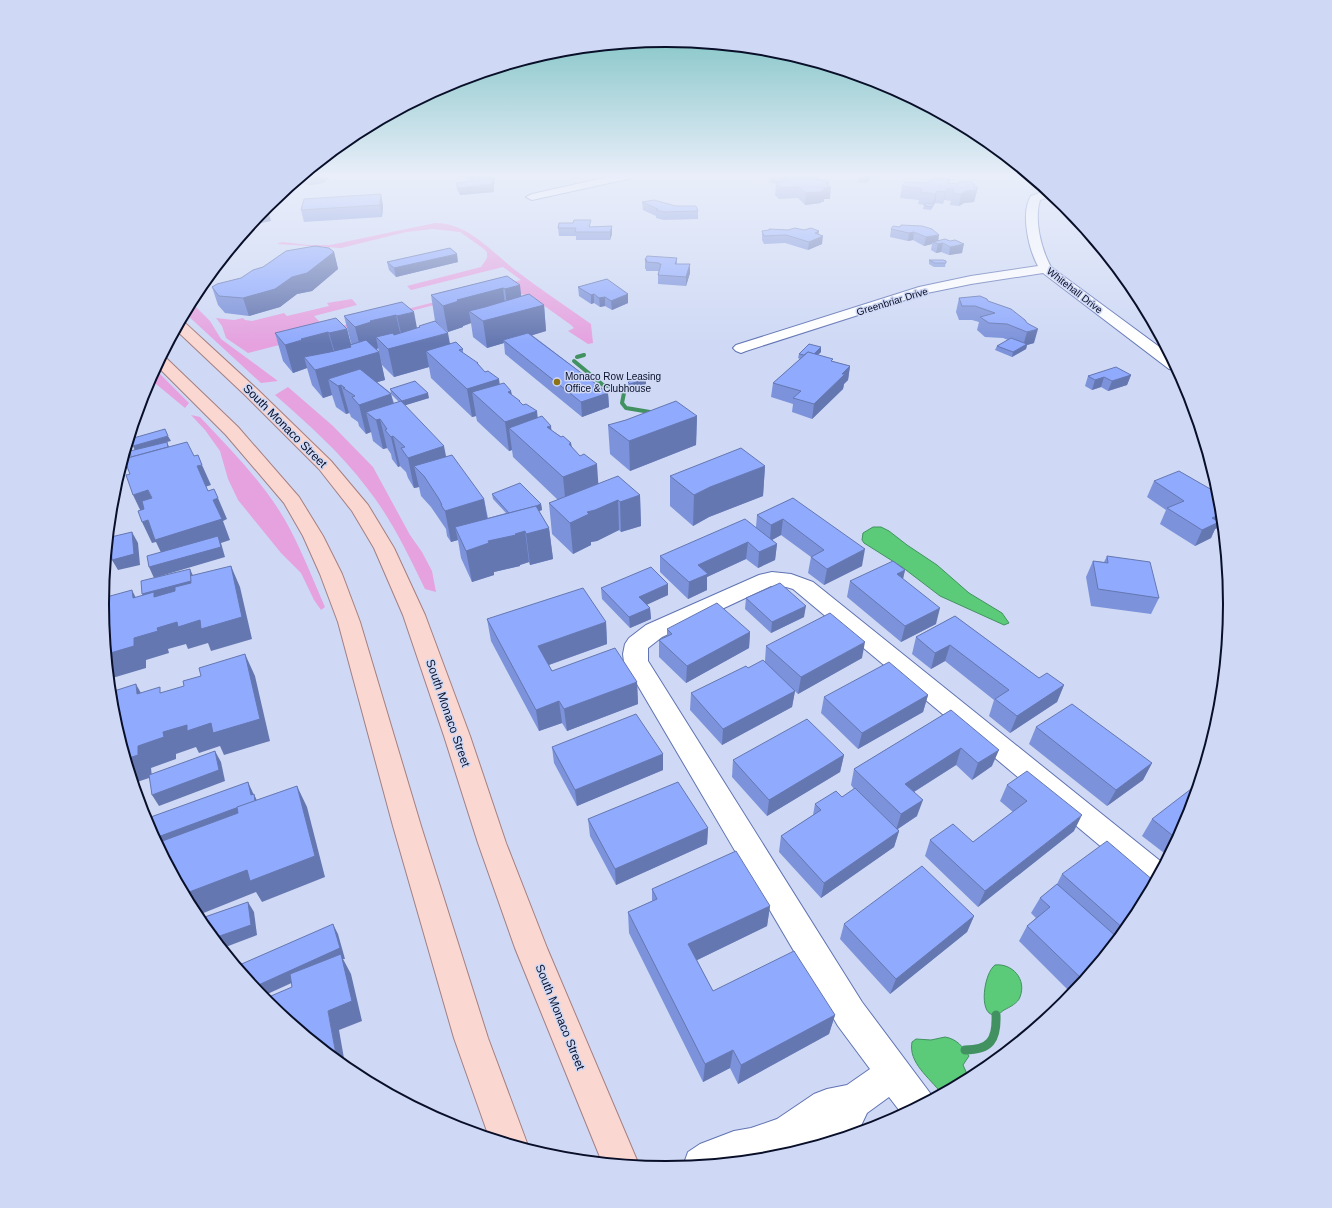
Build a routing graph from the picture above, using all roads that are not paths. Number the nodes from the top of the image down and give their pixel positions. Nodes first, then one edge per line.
1 (1034, 231) edge
2 (1046, 268) junction
3 (182, 328) edge
4 (741, 348) dead end
5 (1167, 360) edge
6 (164, 363) edge
7 (1153, 873) edge
8 (893, 1074) junction
9 (854, 1101) junction
10 (914, 1103) edge
11 (831, 1136) edge
12 (507, 1137) edge
13 (619, 1159) edge
14 (709, 1159) edge

1 - 2 street, Whitehall Drive
2 - 4 street, Greenbriar Drive
2 - 5 street, Whitehall Drive
3 - 13 main road, South Monaco Street
6 - 12 main road
7 - 8 street
8 - 9 street
8 - 10 street
9 - 11 street
9 - 14 street

